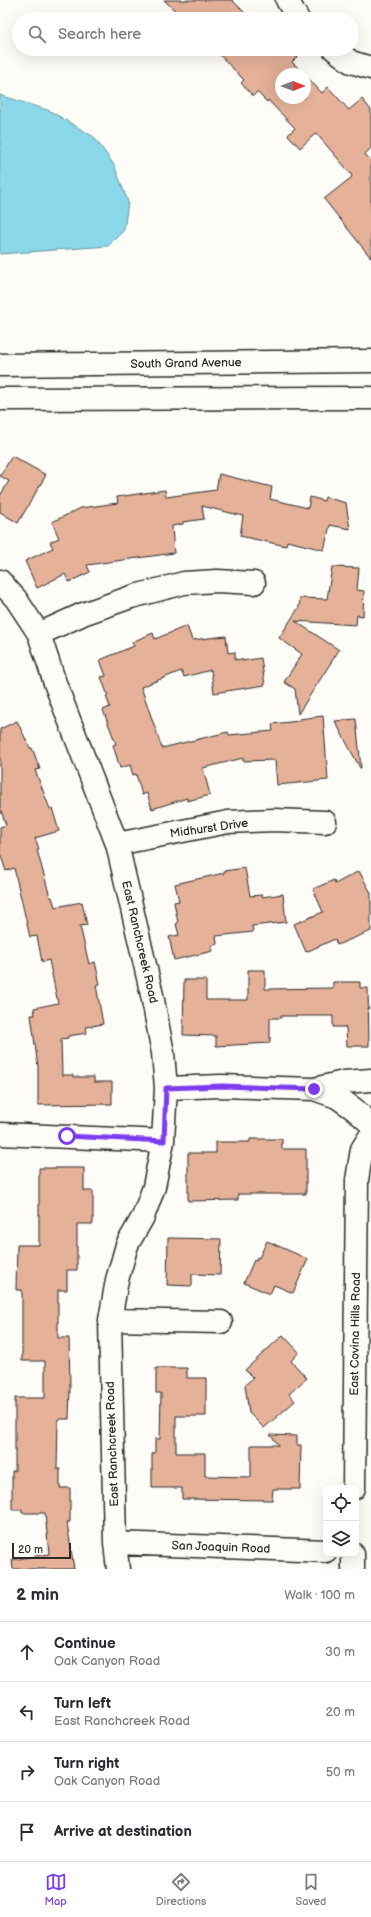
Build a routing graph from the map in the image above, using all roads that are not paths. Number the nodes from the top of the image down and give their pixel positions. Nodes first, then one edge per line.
1 (287, 0) edge
2 (294, 12) edge
3 (344, 56) edge
4 (371, 68) edge
5 (371, 361) edge
6 (0, 365) edge
7 (371, 398) edge
8 (0, 399) edge
9 (0, 581) edge
10 (254, 583) dead end
11 (39, 634) junction
12 (326, 822) dead end
13 (117, 844) junction
14 (371, 1080) edge
15 (166, 1088) junction
16 (314, 1089) junction
17 (371, 1124) edge
18 (0, 1134) edge
19 (371, 1135) edge
20 (164, 1141) junction
21 (110, 1320) junction
22 (221, 1322) dead end
23 (363, 1374) edge
24 (354, 1485) edge
25 (115, 1543) junction
26 (323, 1551) edge
27 (353, 1557) edge
28 (118, 1569) edge
29 (353, 1569) edge

1 - 2 street
3 - 4 street
5 - 6 street, South Grand Avenue
7 - 8 street
9 - 11 street, East Ranchcreek Road
10 - 11 street
11 - 13 street, East Ranchcreek Road
12 - 13 street, Midhurst Drive
13 - 15 street, East Ranchcreek Road
14 - 16 street
15 - 16 street
15 - 20 street, East Ranchcreek Road
16 - 17 street
18 - 20 street
19 - 23 street, East Covina Hills Road
20 - 21 street, East Ranchcreek Road
21 - 22 street
21 - 25 street, East Ranchcreek Road
23 - 24 street, East Covina Hills Road
25 - 26 street, San Joaquin Road
25 - 28 street, East Ranchcreek Road
27 - 29 street

